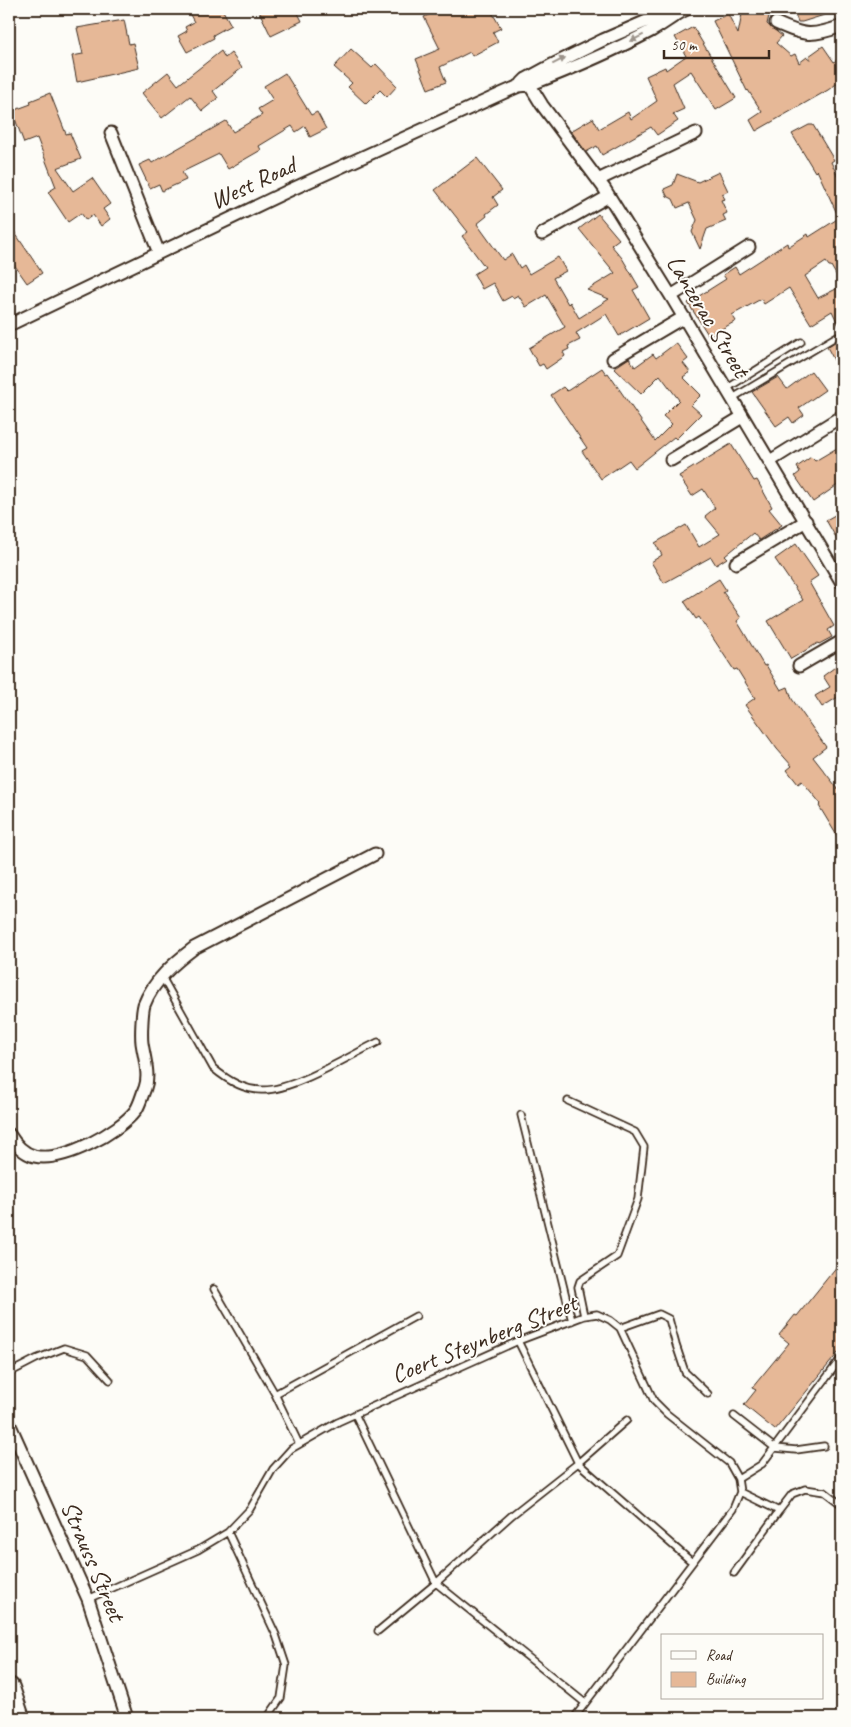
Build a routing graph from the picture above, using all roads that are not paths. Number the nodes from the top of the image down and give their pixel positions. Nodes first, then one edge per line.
1 (687, 9) edge
2 (666, 15) edge
3 (776, 23) dead end
4 (842, 26) edge
5 (525, 83) junction
6 (111, 133) dead end
7 (696, 133) dead end
8 (598, 180) junction
9 (609, 196) junction
10 (542, 234) dead end
11 (749, 247) dead end
12 (159, 253) junction
13 (671, 296) junction
14 (684, 317) junction
15 (9, 325) edge
16 (837, 336) dead end
17 (801, 342) dead end
18 (613, 359) dead end
19 (728, 394) junction
20 (842, 416) edge
21 (742, 417) junction
22 (672, 460) dead end
23 (770, 461) junction
24 (806, 521) junction
25 (736, 563) dead end
26 (842, 583) edge
27 (842, 640) edge
28 (800, 666) dead end
29 (375, 854) dead end
30 (162, 977) junction
31 (378, 1042) dead end
32 (568, 1101) dead end
33 (521, 1114) dead end
34 (9, 1134) edge
35 (214, 1289) dead end
36 (416, 1316) dead end
37 (584, 1316) junction
38 (572, 1321) junction
39 (620, 1328) junction
40 (518, 1341) junction
41 (842, 1357) edge
42 (9, 1373) edge
43 (110, 1380) dead end
44 (275, 1394) junction
45 (708, 1394) dead end
46 (355, 1414) junction
47 (734, 1416) dead end
48 (627, 1420) dead end
49 (9, 1423) edge
50 (299, 1444) junction
51 (824, 1446) dead end
52 (774, 1448) junction
53 (578, 1463) junction
54 (738, 1479) junction
55 (740, 1492) junction
56 (842, 1505) edge
57 (779, 1512) junction
58 (228, 1532) junction
59 (692, 1562) junction
60 (734, 1573) dead end
61 (436, 1583) junction
62 (88, 1599) junction
63 (378, 1631) dead end
64 (9, 1688) edge
65 (585, 1703) junction
66 (19, 1718) edge
67 (127, 1718) edge
68 (267, 1718) edge
69 (574, 1718) edge

1 - 2 street, West Road
2 - 5 street, West Road
3 - 4 street
5 - 8 street, Lanzerac Street
5 - 12 street, West Road
6 - 12 street
7 - 8 street
8 - 9 street, Lanzerac Street
9 - 10 street
9 - 13 street, Lanzerac Street
11 - 13 street
12 - 15 street, West Road
13 - 14 street, Lanzerac Street
14 - 18 street
14 - 19 street, Lanzerac Street
16 - 19 lane
17 - 19 lane
19 - 21 street, Lanzerac Street
20 - 23 street
21 - 22 street
21 - 23 street, Lanzerac Street
23 - 24 street, Lanzerac Street
24 - 25 street
24 - 26 street, Lanzerac Street
27 - 28 street
29 - 30 street
30 - 31 lane
30 - 34 street
32 - 37 lane
33 - 38 lane
35 - 44 lane
36 - 44 lane
37 - 38 lane, Coert Steynberg Street
37 - 39 lane, Coert Steynberg Street
38 - 40 lane, Coert Steynberg Street
39 - 45 lane
39 - 54 lane
40 - 46 lane, Coert Steynberg Street
40 - 53 lane
41 - 52 lane
42 - 43 lane
44 - 50 lane
46 - 50 lane, Coert Steynberg Street
46 - 61 lane
47 - 52 lane
48 - 53 lane
49 - 62 street, Strauss Street
50 - 58 lane, Coert Steynberg Street
51 - 52 lane
52 - 54 lane
53 - 59 lane
53 - 61 lane
54 - 55 lane
55 - 57 lane
55 - 59 lane
56 - 57 lane
57 - 60 lane
58 - 62 lane, Coert Steynberg Street
58 - 68 lane
59 - 65 lane
61 - 63 lane
61 - 65 lane
62 - 67 street, Strauss Street
64 - 66 highway
65 - 69 lane

